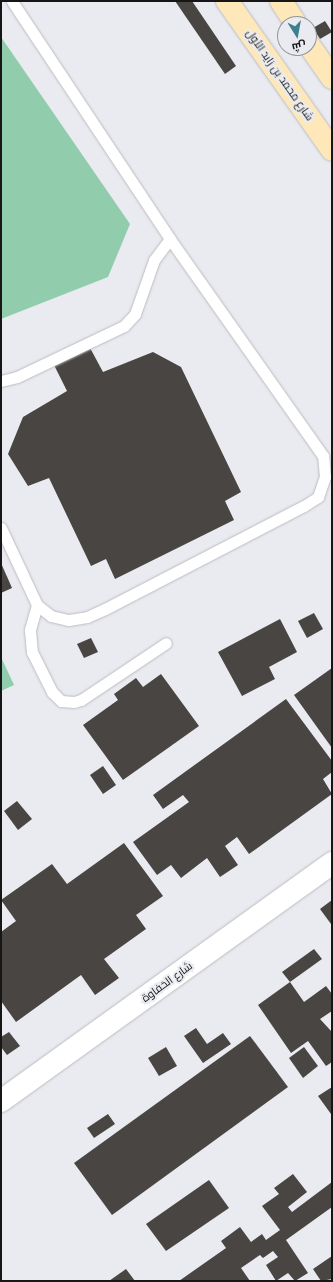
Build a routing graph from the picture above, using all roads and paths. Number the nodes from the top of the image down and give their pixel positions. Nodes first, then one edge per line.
1 (12, 1) edge
2 (227, 1) edge
3 (317, 56) edge
4 (332, 78) edge
5 (332, 150) edge
6 (170, 239) junction
7 (1, 381) edge
8 (1, 528) edge
9 (37, 605) junction
10 (166, 643) dead end
11 (332, 863) edge
12 (1, 1101) edge

1 - 6 lane
2 - 5 main road, شارع محمد بن زايد الأول
3 - 4 main road
6 - 7 lane
6 - 9 lane
8 - 9 lane
9 - 10 lane
11 - 12 street, شارع الحَفاوة

